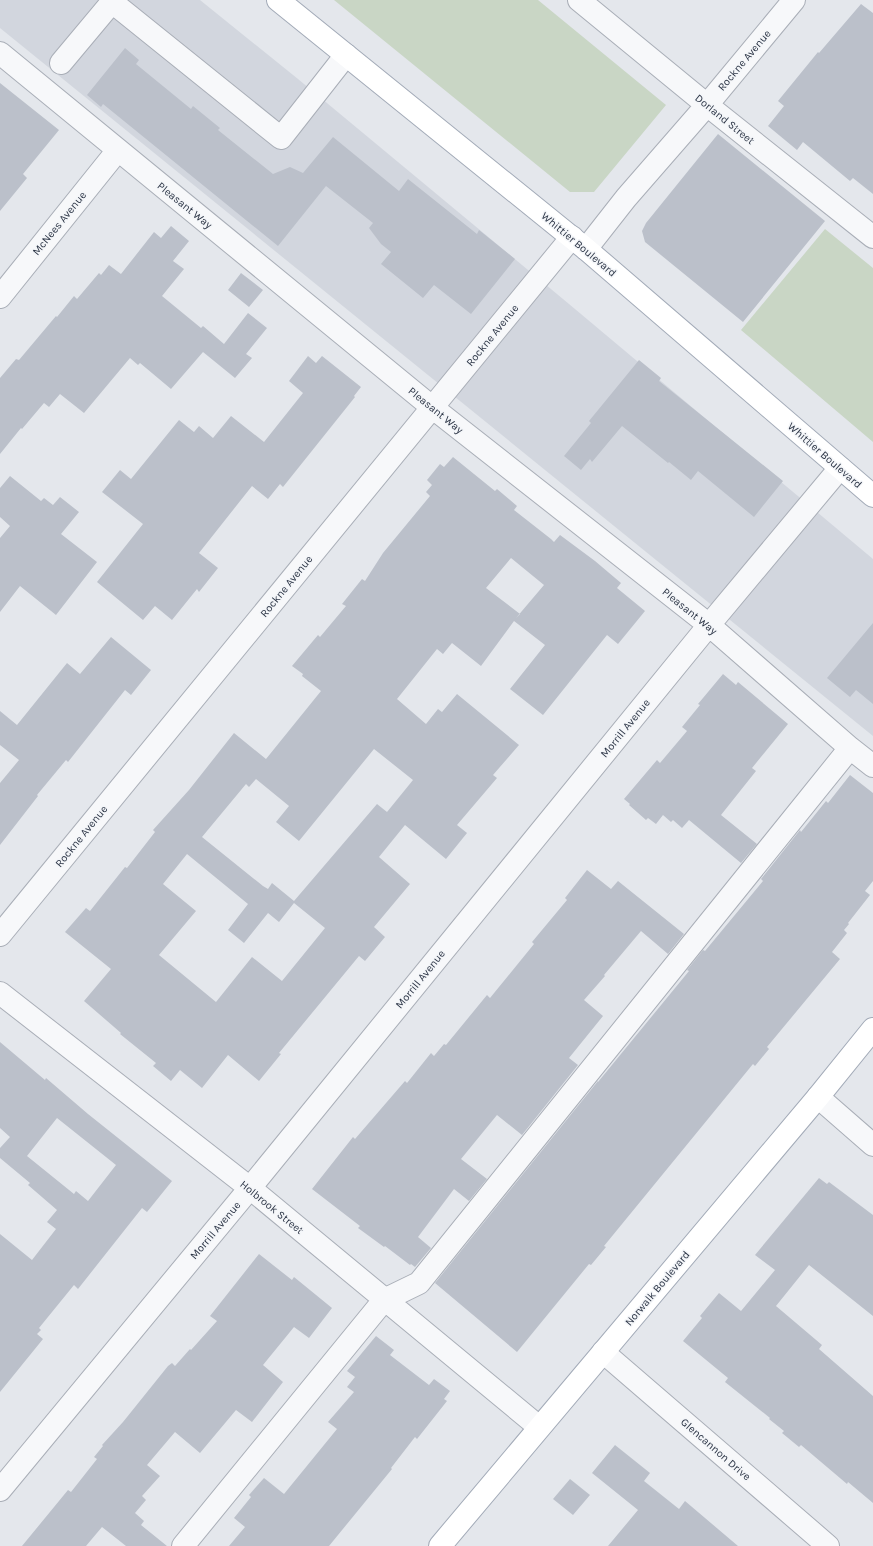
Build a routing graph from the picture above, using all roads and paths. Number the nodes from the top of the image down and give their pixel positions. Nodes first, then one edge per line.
1 (278, 0) edge
2 (579, 0) edge
3 (794, 0) edge
4 (113, 1) edge
5 (0, 53) edge
6 (346, 55) junction
7 (61, 63) dead end
8 (707, 105) junction
9 (118, 150) junction
10 (873, 237) edge
11 (579, 243) junction
12 (0, 296) edge
13 (433, 408) junction
14 (840, 468) junction
15 (873, 496) edge
16 (709, 625) junction
17 (850, 748) junction
18 (873, 766) edge
19 (0, 934) edge
20 (0, 993) edge
21 (873, 1029) edge
22 (818, 1097) junction
23 (873, 1145) edge
24 (250, 1188) junction
25 (384, 1300) junction
26 (603, 1352) junction
27 (539, 1427) junction
28 (0, 1490) edge
29 (183, 1546) edge
30 (440, 1546) edge
31 (828, 1546) edge

1 - 6 main road, Whittier Boulevard
2 - 8 street, Dorland Street
3 - 8 street, Rockne Avenue
4 - 6 street
4 - 7 street
5 - 9 street, Pleasant Way
6 - 11 main road, Whittier Boulevard
8 - 10 street, Dorland Street
8 - 11 street, Rockne Avenue
9 - 12 street, McNees Avenue
9 - 13 street, Pleasant Way
11 - 13 street, Rockne Avenue
11 - 14 main road, Whittier Boulevard
13 - 16 street, Pleasant Way
13 - 19 street, Rockne Avenue
14 - 15 main road, Whittier Boulevard
14 - 16 street, Morrill Avenue
16 - 17 street, Pleasant Way
16 - 24 street, Morrill Avenue
17 - 18 street, Pleasant Way
17 - 25 street
20 - 24 street, Holbrook Street
21 - 22 main road, Norwalk Boulevard
22 - 23 street
22 - 26 main road, Norwalk Boulevard
24 - 25 street, Holbrook Street
24 - 28 street, Morrill Avenue
25 - 27 street, Holbrook Street
25 - 29 street
26 - 27 main road, Norwalk Boulevard
26 - 31 street, Glencannon Drive
27 - 30 main road, Norwalk Boulevard

